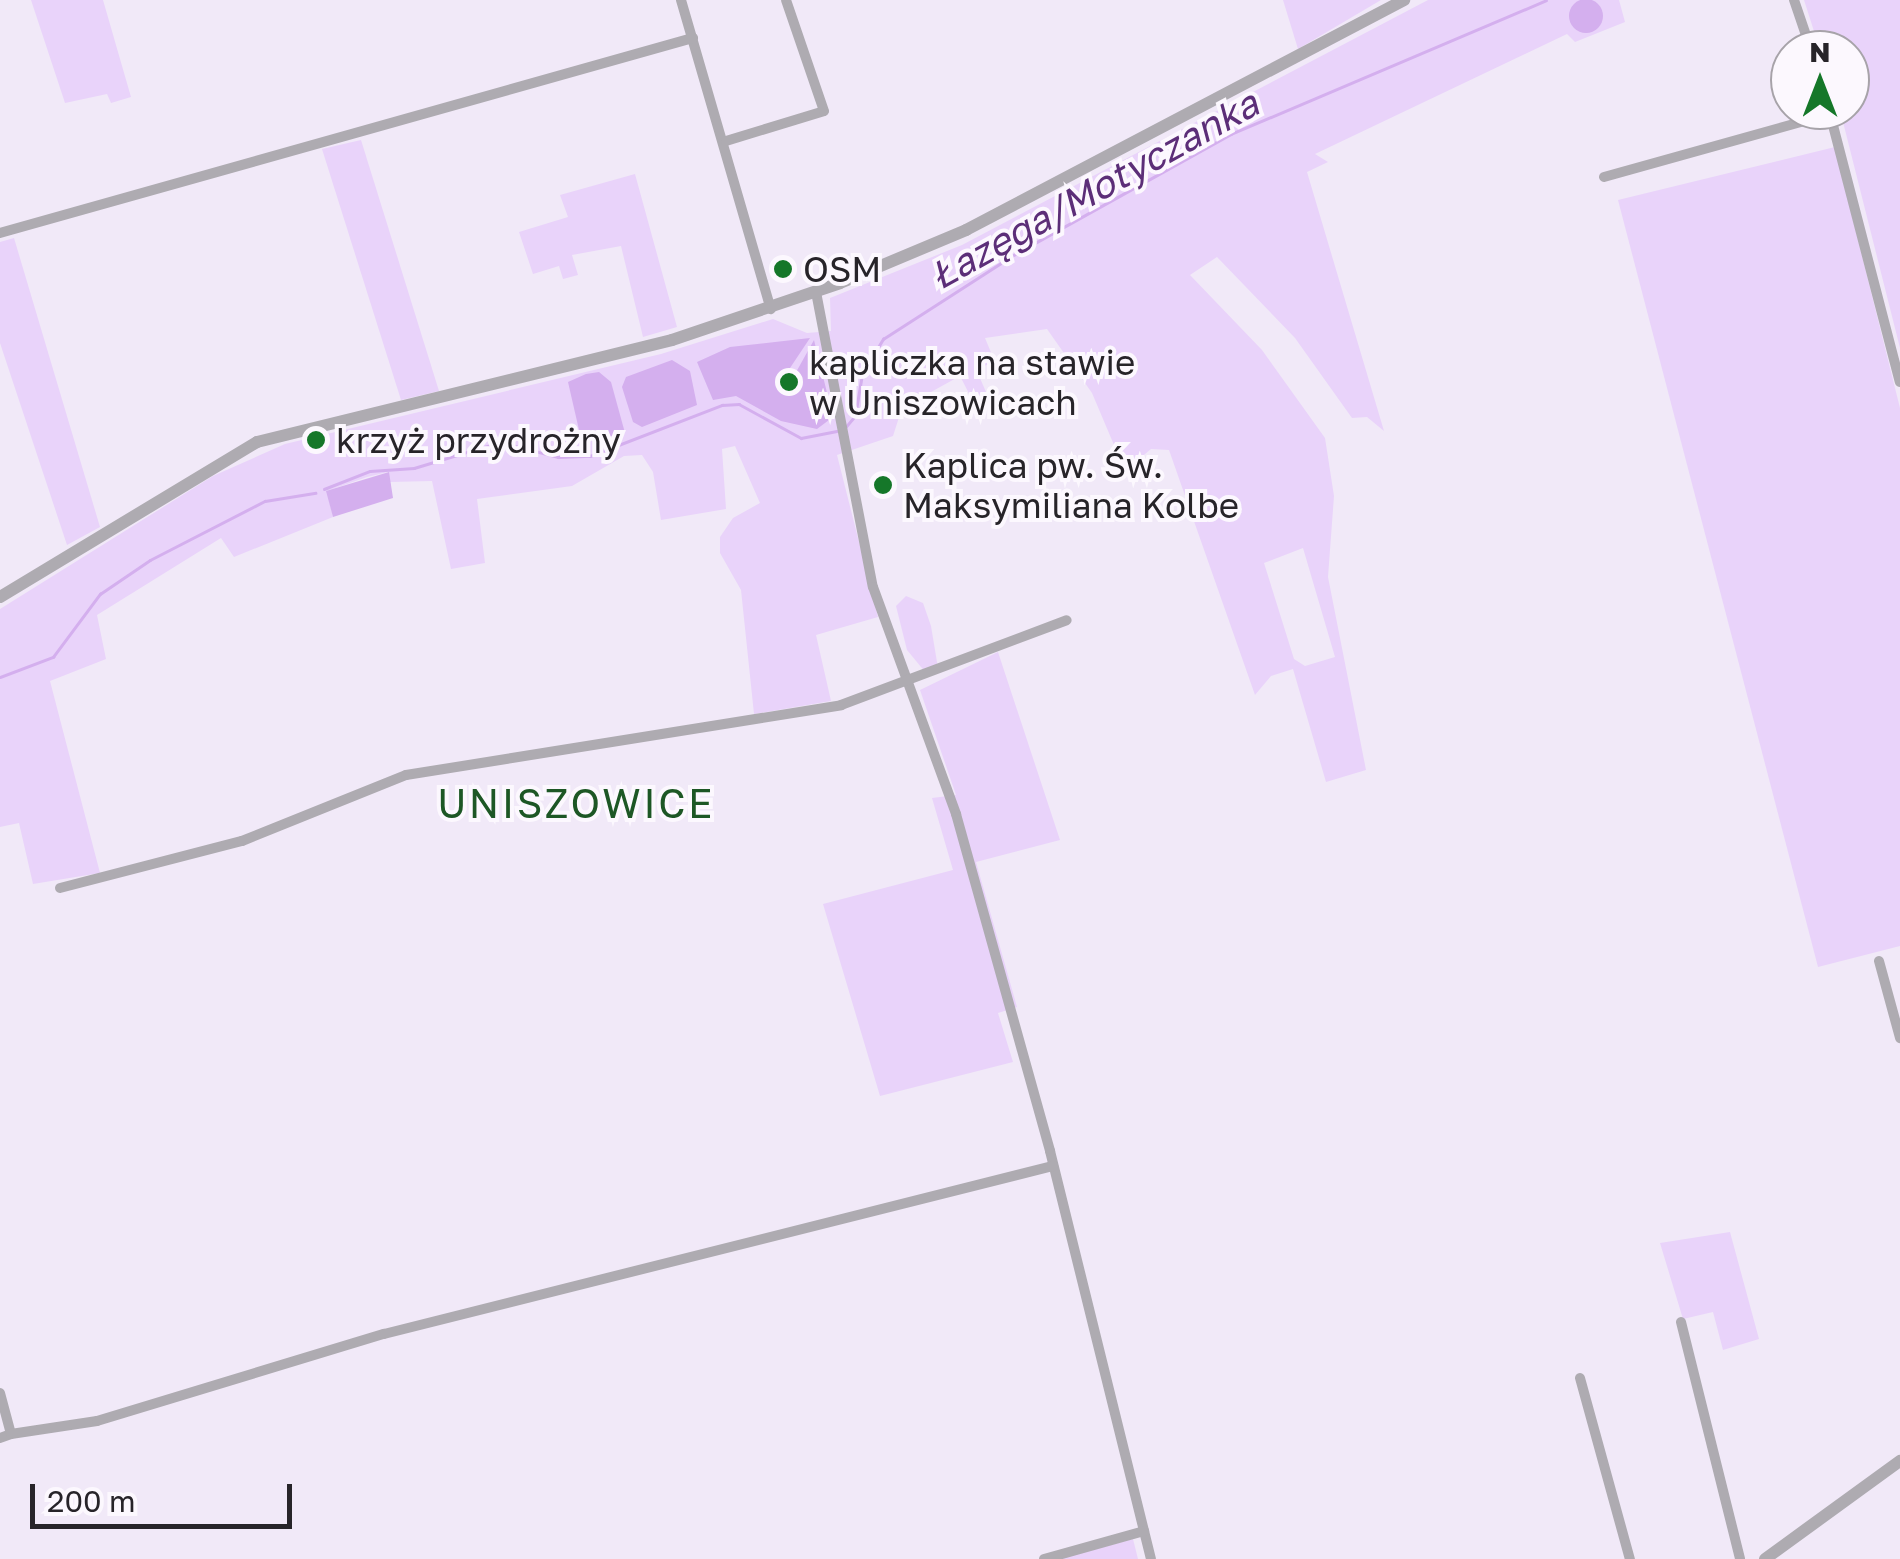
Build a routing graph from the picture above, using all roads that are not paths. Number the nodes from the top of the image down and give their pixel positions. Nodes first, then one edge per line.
1 (681, 0) edge
2 (786, 0) edge
3 (1404, 0) edge
4 (1794, 0) edge
5 (1804, 30) edge
6 (693, 38) junction
7 (1770, 129) edge
8 (1835, 130) edge
9 (726, 141) junction
10 (1604, 177) dead end
11 (0, 234) edge
12 (816, 292) junction
13 (771, 309) junction
14 (1900, 382) edge
15 (0, 598) edge
16 (1067, 620) dead end
17 (908, 680) junction
18 (60, 888) dead end
19 (1879, 961) dead end
20 (1900, 1038) edge
21 (1053, 1166) junction
22 (1681, 1322) dead end
23 (1580, 1378) dead end
24 (0, 1393) edge
25 (6, 1436) edge
26 (1900, 1461) edge
27 (1144, 1531) junction
28 (1044, 1559) edge
29 (1150, 1559) edge
30 (1630, 1559) edge
31 (1740, 1559) edge
32 (1765, 1559) edge

1 - 6 street
2 - 9 street
3 - 12 street
4 - 5 street
6 - 9 street
6 - 11 street
7 - 10 street
8 - 14 street
9 - 13 street
12 - 13 street
12 - 17 street
13 - 15 street
16 - 17 street
17 - 18 street
17 - 21 street
19 - 20 street
21 - 25 street
21 - 27 street
22 - 31 street
23 - 30 street
24 - 25 street
26 - 32 street
27 - 28 street
27 - 29 street

